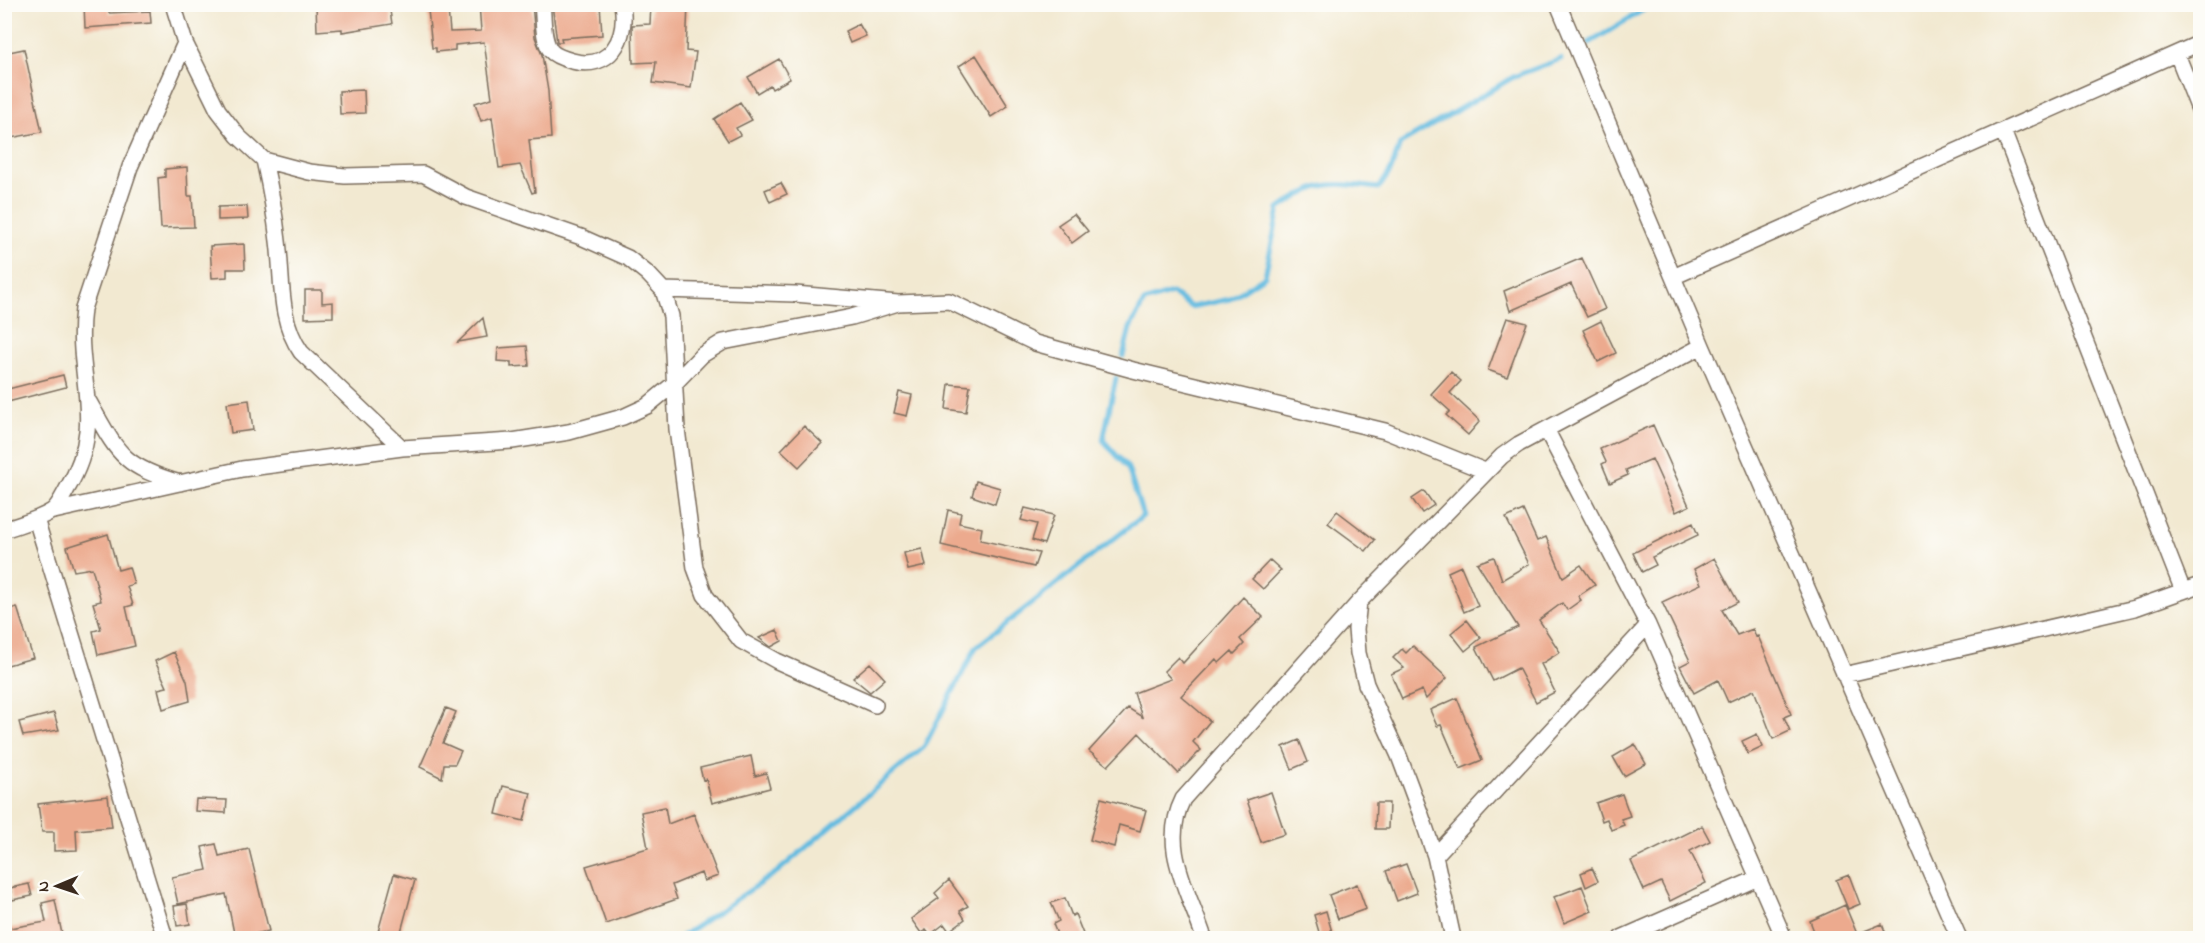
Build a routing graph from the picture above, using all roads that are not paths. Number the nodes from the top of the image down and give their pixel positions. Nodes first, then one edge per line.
1 (173, 4) edge
2 (542, 4) edge
3 (622, 4) edge
4 (1558, 4) edge
5 (185, 43) junction
6 (2200, 43) edge
7 (2177, 54) junction
8 (2200, 112) edge
9 (2003, 131) junction
10 (264, 160) junction
11 (1673, 278) junction
12 (663, 290) junction
13 (898, 303) junction
14 (1702, 346) junction
15 (676, 382) junction
16 (88, 401) junction
17 (1547, 431) junction
18 (402, 448) junction
19 (1485, 471) junction
20 (183, 484) junction
21 (54, 510) junction
22 (36, 519) junction
23 (4, 530) edge
24 (2200, 585) edge
25 (2183, 591) junction
26 (1359, 602) junction
27 (1648, 625) junction
28 (1844, 675) junction
29 (875, 705) dead end
30 (1435, 856) junction
31 (1758, 878) junction
32 (165, 939) edge
33 (1204, 939) edge
34 (1453, 939) edge
35 (1621, 939) edge
36 (1784, 939) edge
37 (1959, 939) edge

1 - 5 street
2 - 3 street
4 - 11 street
5 - 10 street
5 - 16 street
6 - 7 street
7 - 8 street
7 - 9 street
9 - 11 street
9 - 25 street
10 - 12 street
10 - 18 street
11 - 14 street
12 - 13 street
12 - 15 street
13 - 15 street
13 - 19 street
14 - 17 street
14 - 28 street
15 - 18 street
15 - 29 street
16 - 20 street
16 - 21 street
17 - 19 street
17 - 27 street
18 - 20 street
19 - 26 street
20 - 21 street
21 - 22 street
22 - 23 street
22 - 32 street
24 - 25 street
25 - 28 street
26 - 30 street
26 - 33 street
27 - 30 street
27 - 31 street
28 - 37 street
30 - 34 street
31 - 35 street
31 - 36 street

